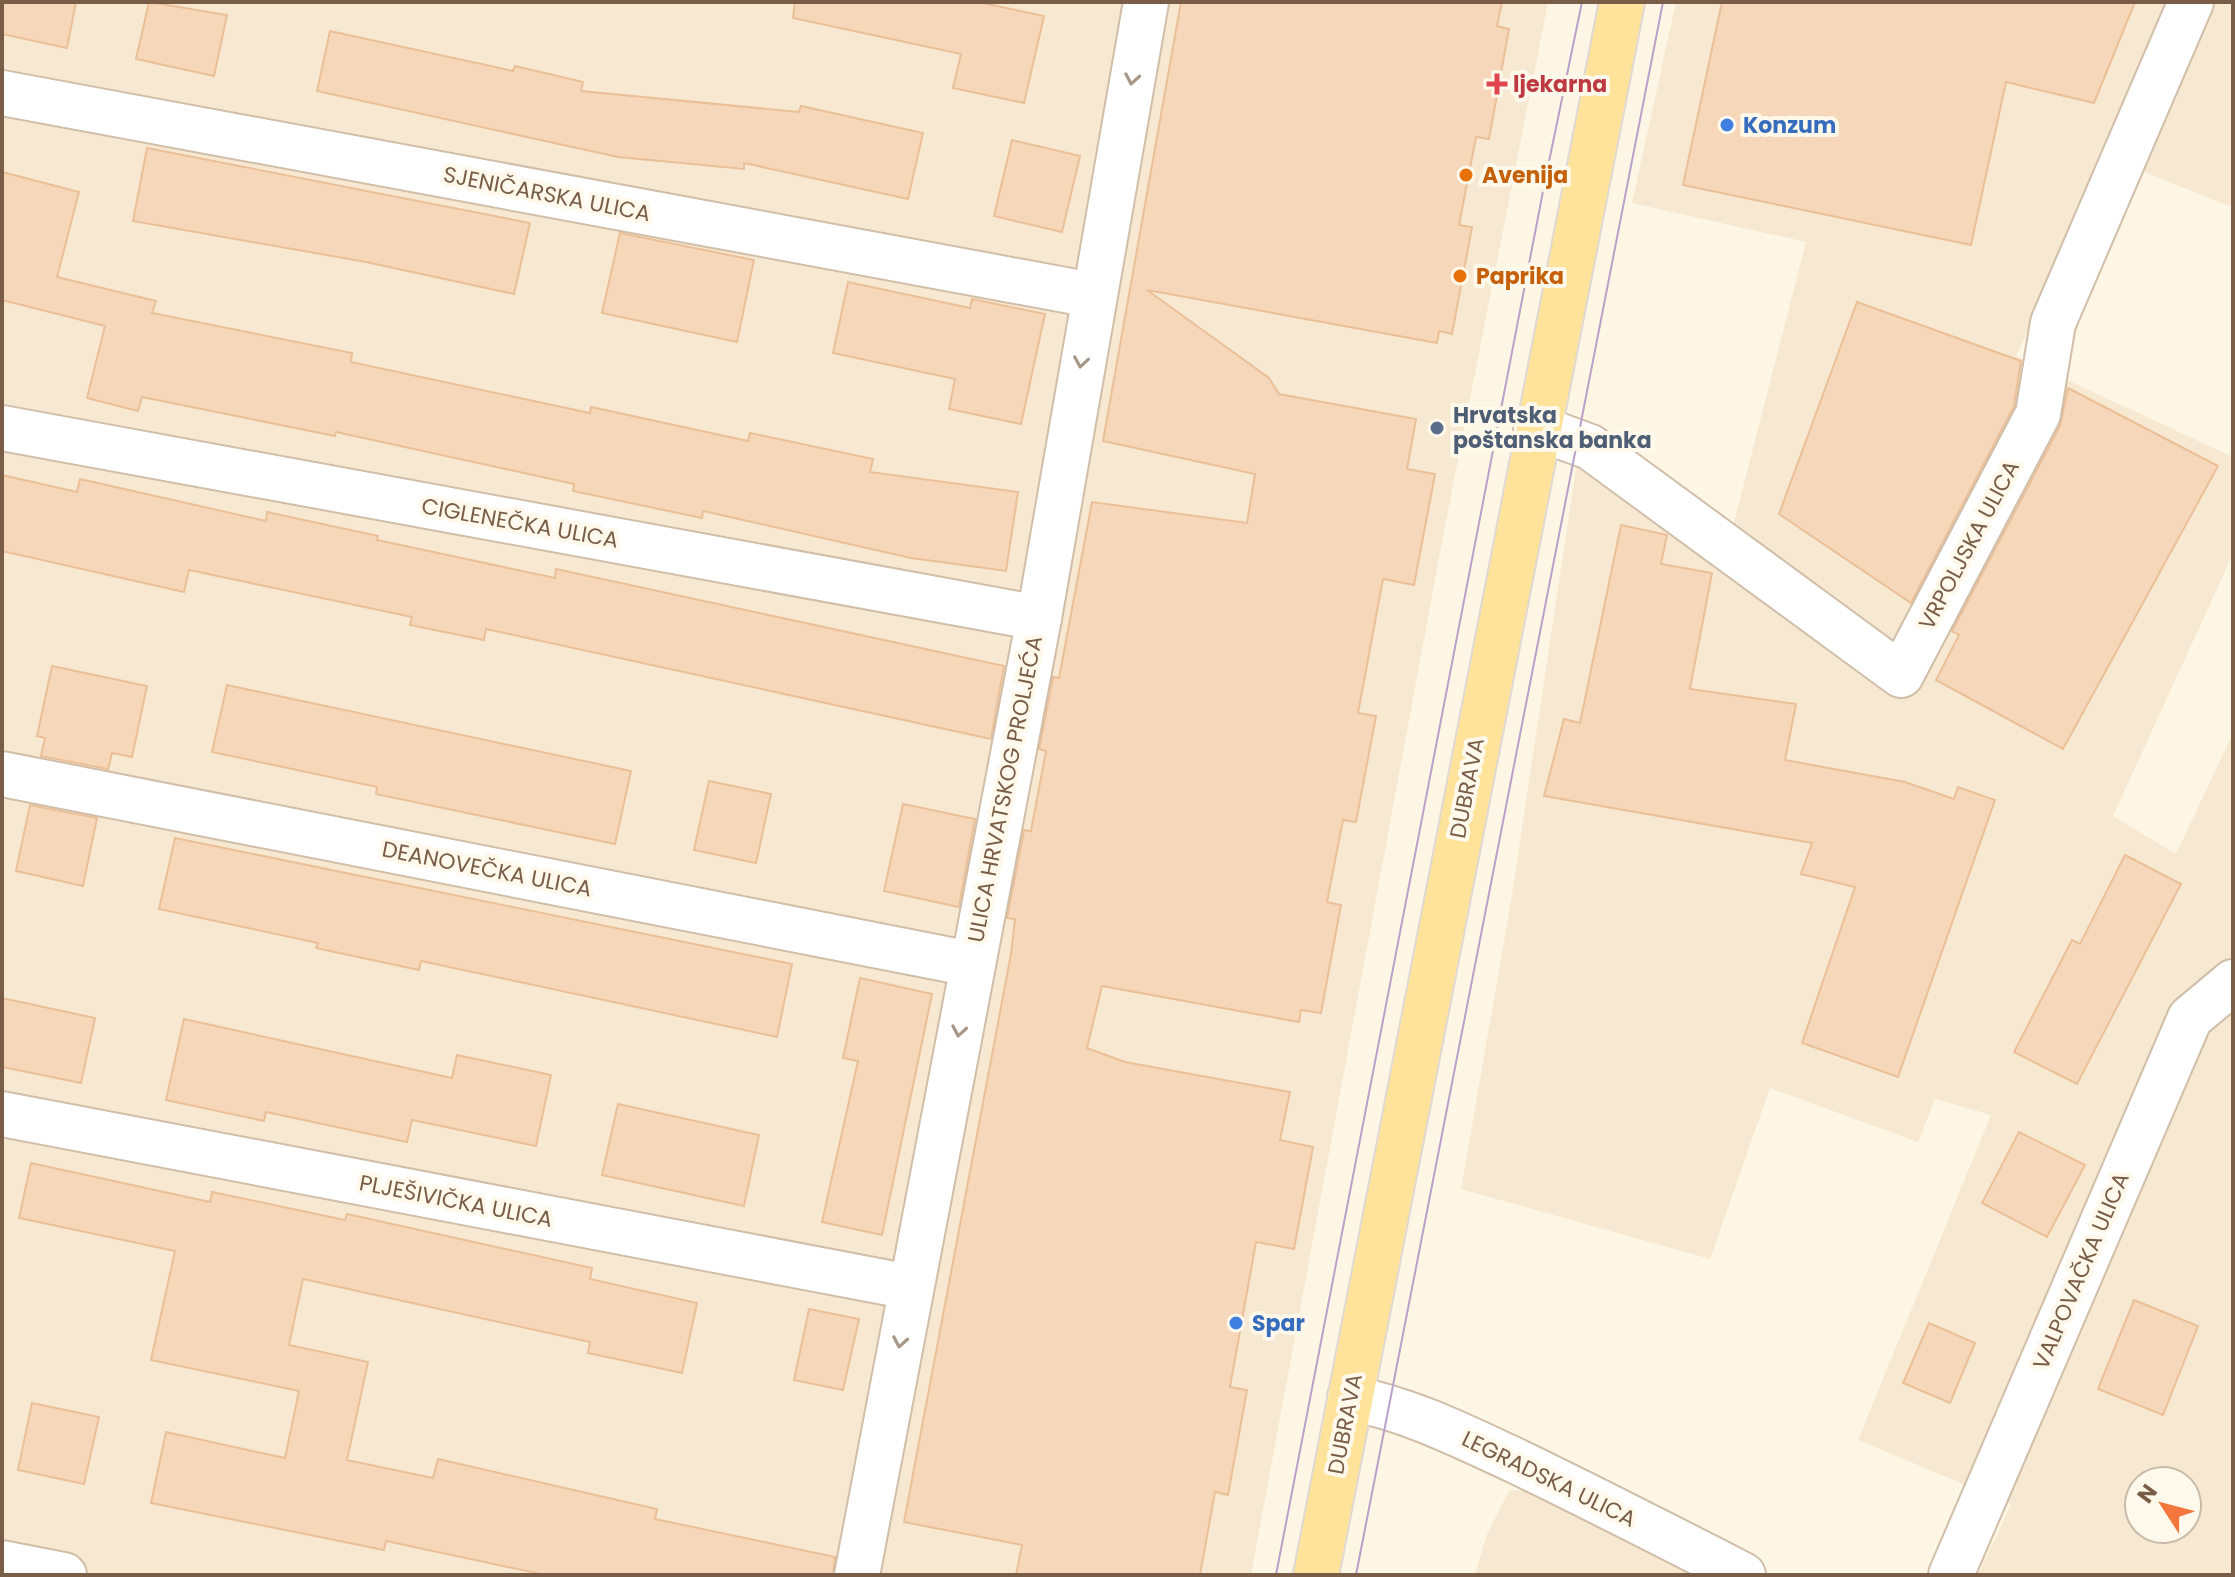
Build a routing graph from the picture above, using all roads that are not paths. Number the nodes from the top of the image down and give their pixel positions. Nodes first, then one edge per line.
1 (1146, 2) edge
2 (1622, 2) edge
3 (2191, 2) edge
4 (2, 93) edge
5 (1092, 295) junction
6 (1536, 427) junction
7 (2, 428) edge
8 (1039, 618) junction
9 (2, 774) edge
10 (971, 964) junction
11 (2233, 982) edge
12 (2, 1114) edge
13 (910, 1287) junction
14 (1350, 1398) junction
15 (2, 1563) edge
16 (64, 1575) edge
17 (857, 1575) edge
18 (1316, 1575) edge
19 (1743, 1575) edge
20 (1951, 1575) edge

1 -> 5 street, ULICA HRVATSKOG PROLJEĆA
2 - 6 main road, DUBRAVA
3 - 6 street, VRPOLJSKA ULICA
4 - 5 street, SJENIČARSKA ULICA
5 -> 8 street, ULICA HRVATSKOG PROLJEĆA
6 - 14 main road, DUBRAVA
7 - 8 street, CIGLENEČKA ULICA
8 - 10 street, ULICA HRVATSKOG PROLJEĆA
9 - 10 street, DEANOVEČKA ULICA
10 -> 13 street, ULICA HRVATSKOG PROLJEĆA
11 - 20 street, VALPOVAČKA ULICA
12 - 13 street, PLJEŠIVIČKA ULICA
13 -> 17 street, ULICA HRVATSKOG PROLJEĆA
14 - 18 main road, DUBRAVA
14 - 19 street, LEGRADSKA ULICA
15 - 16 street

